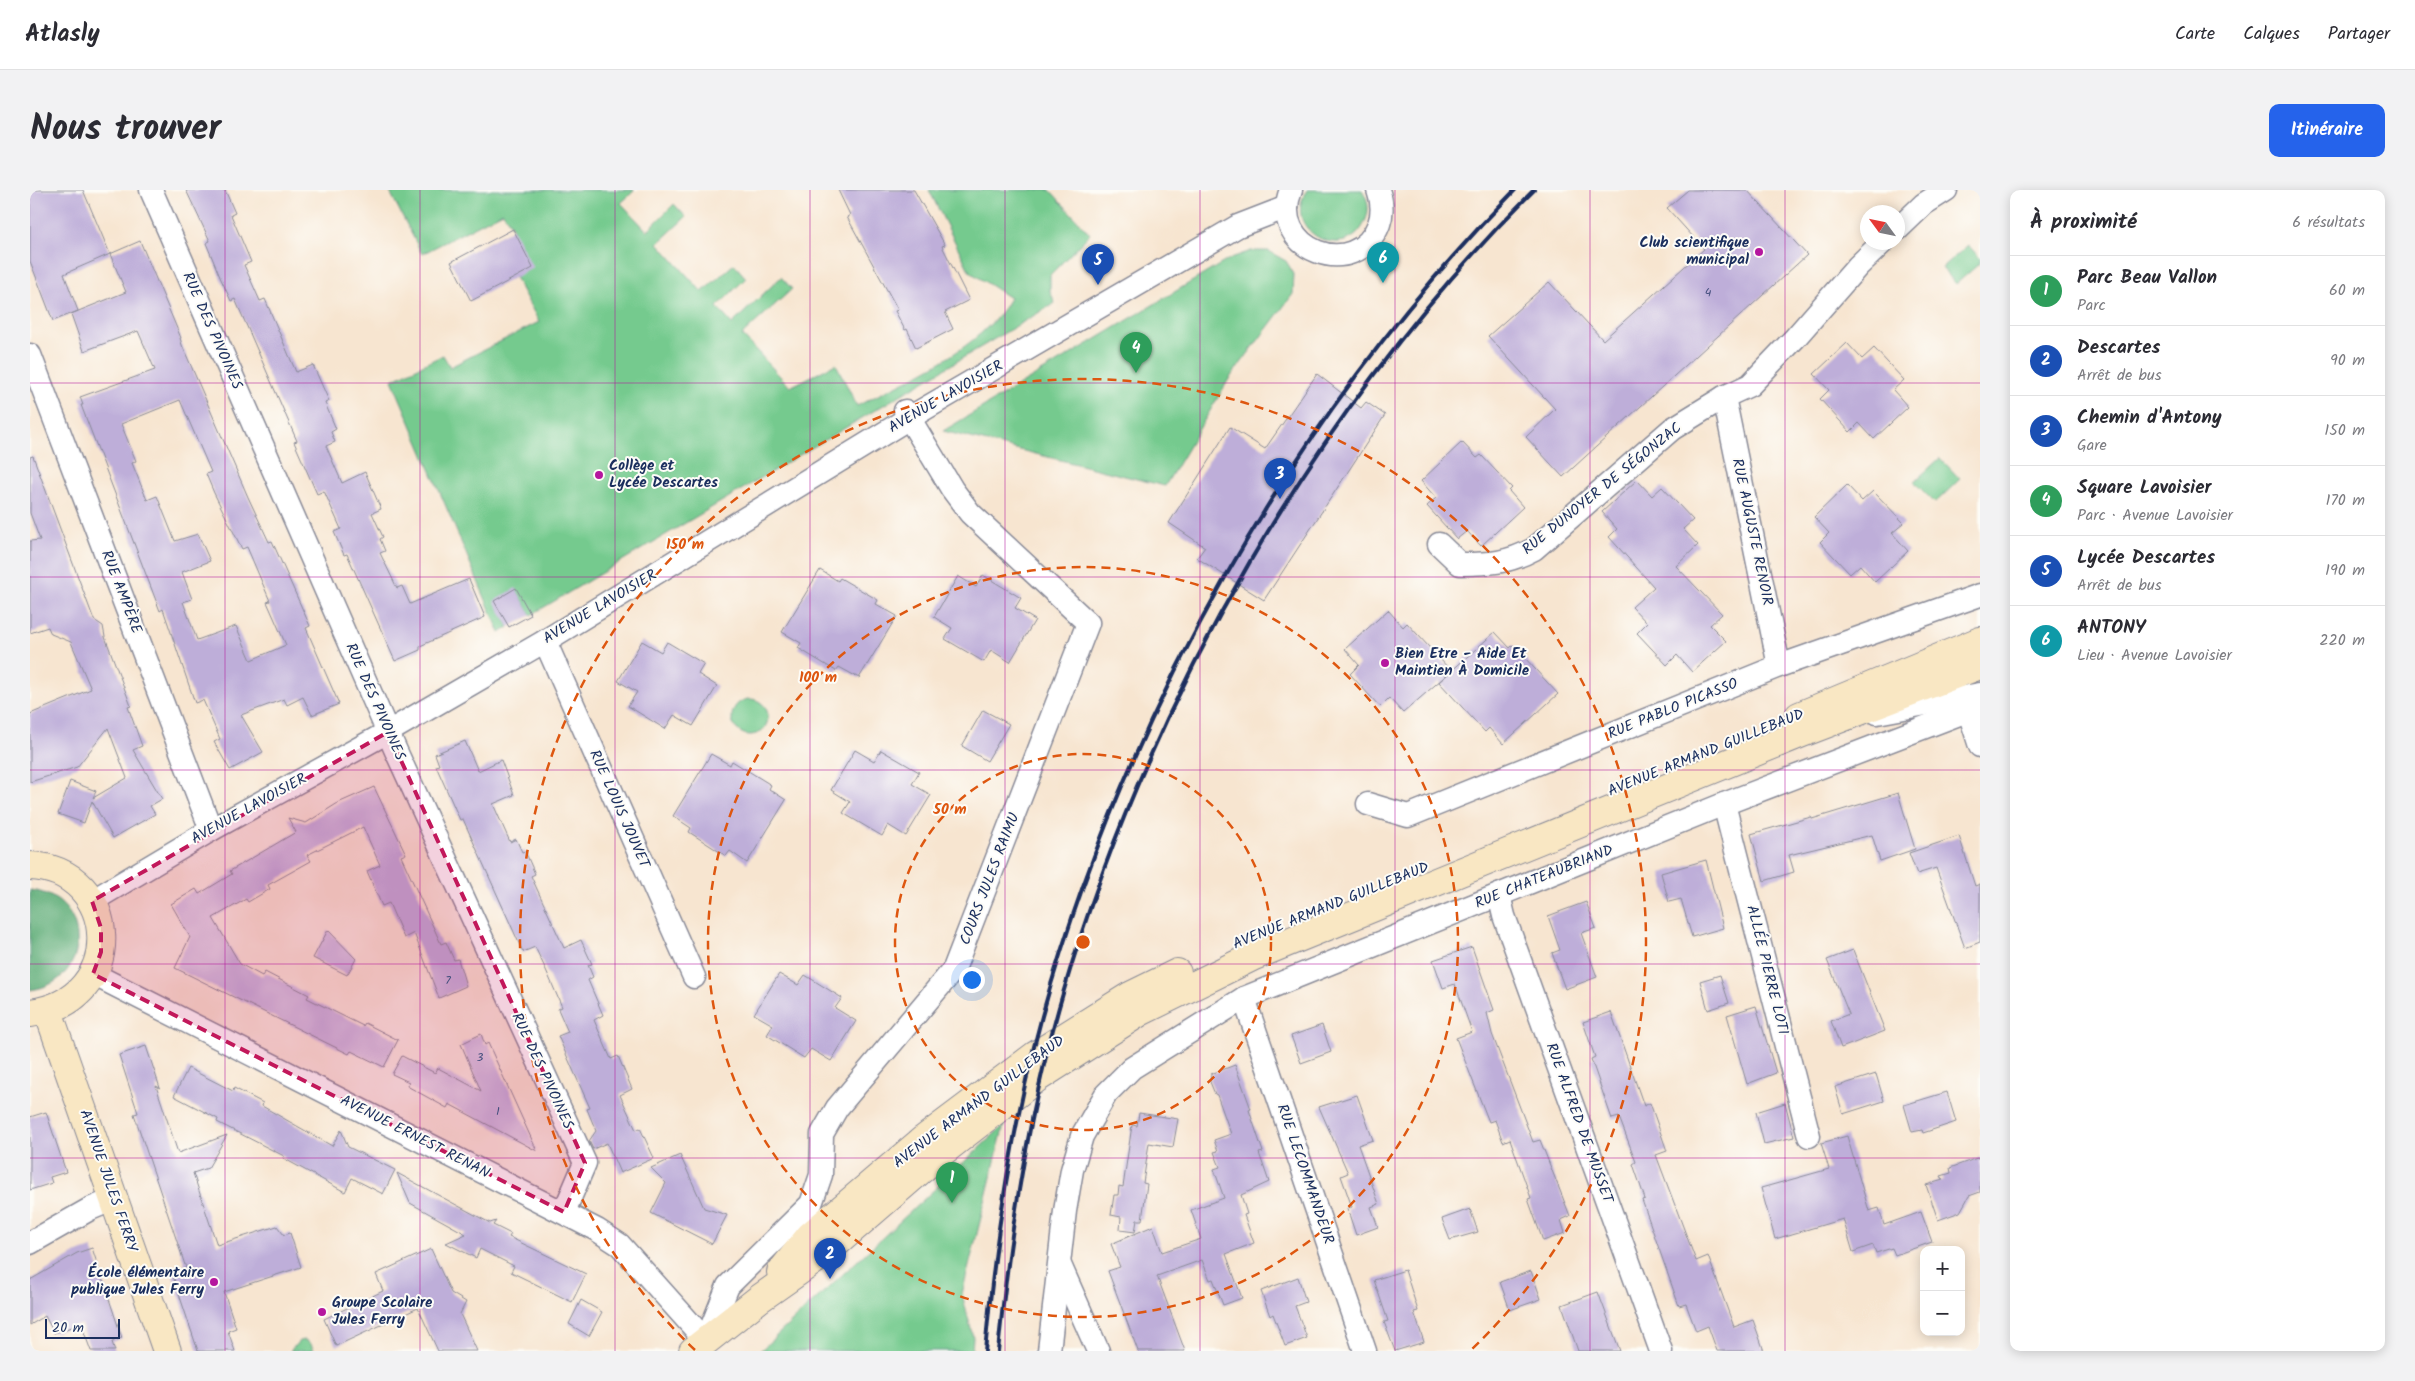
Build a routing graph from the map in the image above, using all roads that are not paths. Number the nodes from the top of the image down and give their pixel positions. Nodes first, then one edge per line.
1 (150, 190) edge
2 (1378, 190) edge
3 (1946, 190) edge
4 (1289, 198) edge
5 (1905, 222) edge
6 (1875, 250) edge
7 (30, 355) edge
8 (1724, 397) junction
9 (907, 414) junction
10 (1439, 544) dead end
11 (1980, 595) edge
12 (545, 641) junction
13 (1980, 641) edge
14 (1980, 665) edge
15 (1779, 666) junction
16 (1976, 704) edge
17 (1837, 720) junction
18 (388, 732) junction
19 (1980, 746) edge
20 (1368, 804) dead end
21 (1724, 804) junction
22 (211, 830) junction
23 (30, 866) edge
24 (1499, 895) junction
25 (92, 901) junction
26 (93, 974) junction
27 (694, 977) dead end
28 (1244, 998) junction
29 (39, 1012) edge
30 (1809, 1136) dead end
31 (114, 1199) junction
32 (564, 1212) junction
33 (30, 1243) edge
34 (1060, 1265) junction
35 (759, 1298) junction
36 (700, 1346) edge
37 (167, 1351) edge
38 (1049, 1351) edge
39 (1098, 1351) edge
40 (1365, 1351) edge
41 (1661, 1351) edge

1 - 18 street, RUE DES PIVOINES
2 - 4 street, AVENUE LAVOISIER
3 - 5 street
4 - 9 street, AVENUE LAVOISIER
6 - 8 street, RUE DUNOYER DE SÉGONZAC
7 - 22 street, RUE AMPÈRE
8 - 10 street, RUE DUNOYER DE SÉGONZAC
8 - 15 street, RUE AUGUSTE RENOIR
9 - 12 street, AVENUE LAVOISIER
9 - 36 street, COURS JULES RAIMU
11 - 15 street, RUE PABLO PICASSO
12 - 18 street, AVENUE LAVOISIER
12 - 27 street, RUE LOUIS JOUVET
13 - 35 street, AVENUE ARMAND GUILLEBAUD
14 - 17 street, AVENUE ARMAND GUILLEBAUD
15 - 20 street, RUE PABLO PICASSO
16 - 17 street
16 - 19 street
16 - 21 street, RUE CHATEAUBRIAND
17 - 35 street, AVENUE ARMAND GUILLEBAUD
18 - 22 street, AVENUE LAVOISIER
18 - 32 street, RUE DES PIVOINES
21 - 24 street, RUE CHATEAUBRIAND
21 - 30 street, ALLÉE PIERRE LOTI
22 - 25 street, AVENUE LAVOISIER
23 - 25 street
24 - 28 street, RUE CHATEAUBRIAND
24 - 41 street, RUE ALFRED DE MUSSET
25 - 26 street
26 - 29 street
26 - 32 street, AVENUE ERNEST RENAN
28 - 34 street, RUE CHATEAUBRIAND
28 - 40 street, RUE LECOMMANDEUR
29 - 31 street, AVENUE JULES FERRY
31 - 33 street
31 - 37 street, AVENUE JULES FERRY
32 - 36 street, AVENUE ERNEST RENAN
34 - 38 street, RUE CHATEAUBRIAND
34 - 39 street
35 - 36 street, AVENUE ARMAND GUILLEBAUD

